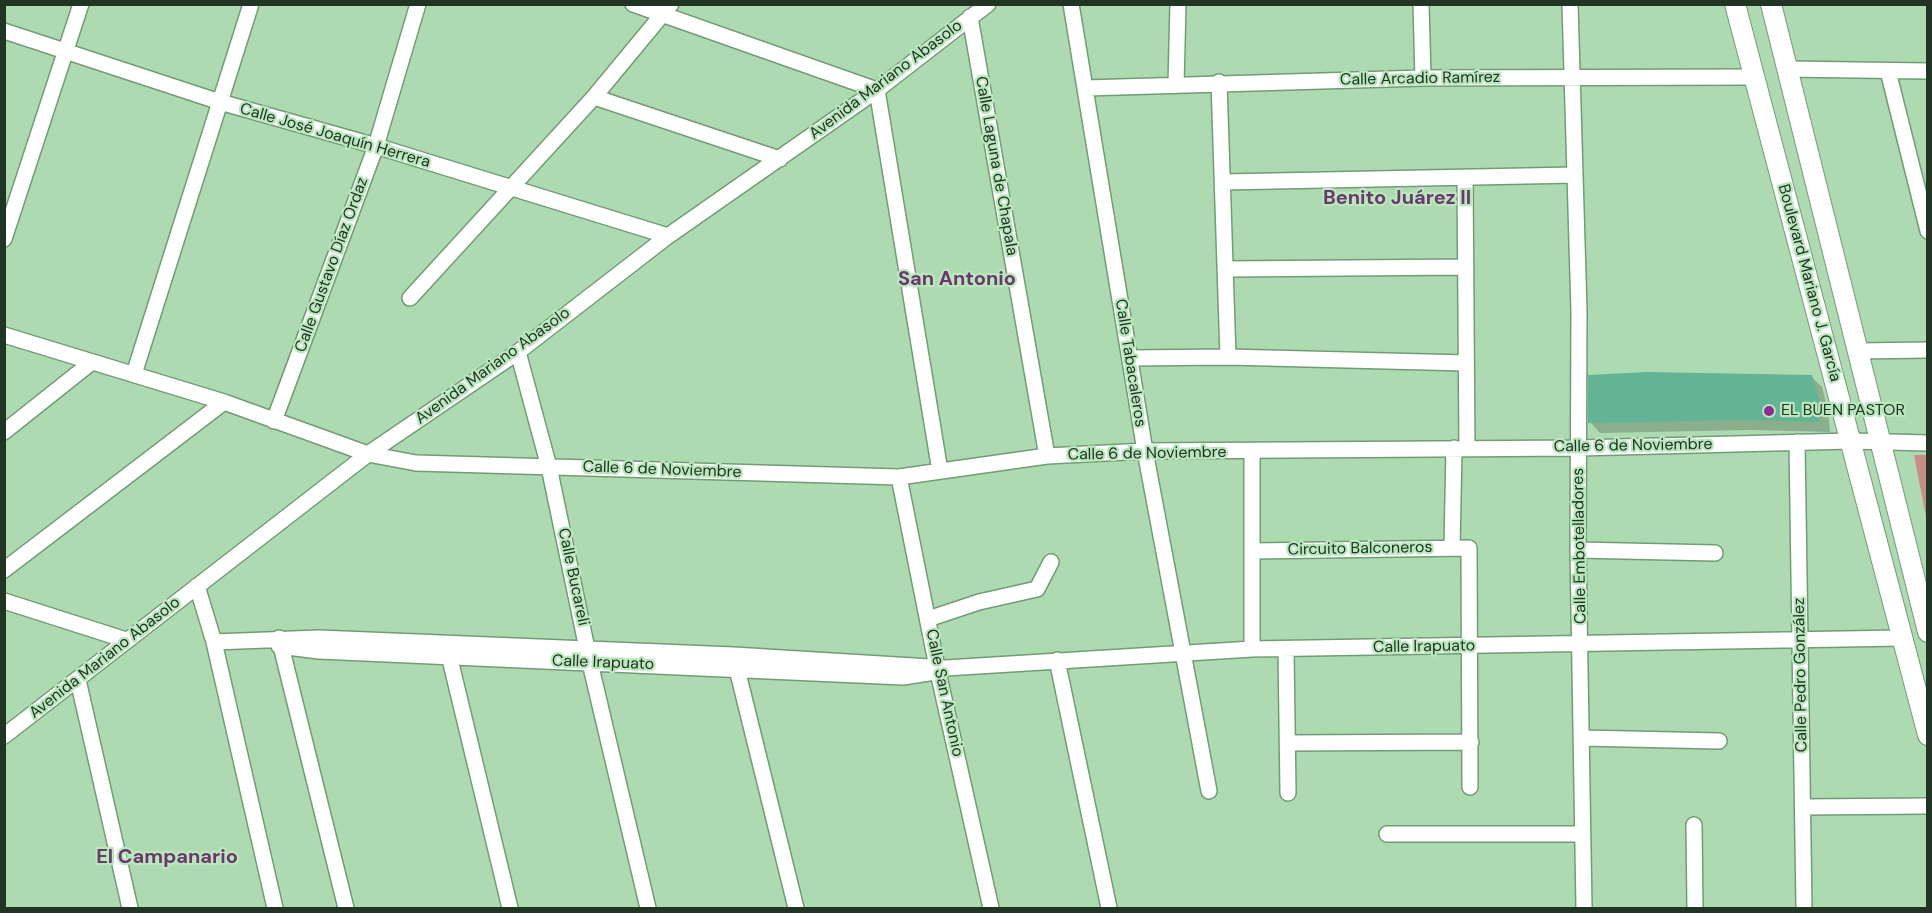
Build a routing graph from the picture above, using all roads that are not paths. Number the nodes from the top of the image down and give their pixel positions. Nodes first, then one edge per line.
1 (81, 4) edge
2 (251, 4) edge
3 (418, 4) edge
4 (633, 4) edge
5 (988, 4) edge
6 (1071, 4) edge
7 (1178, 4) edge
8 (1421, 4) edge
9 (1570, 4) edge
10 (1735, 4) edge
11 (1771, 4) edge
12 (665, 8) edge
13 (970, 17) junction
14 (4, 31) edge
15 (65, 51) junction
16 (1786, 69) junction
17 (1888, 71) junction
18 (1928, 71) edge
19 (1571, 76) junction
20 (1754, 77) junction
21 (1423, 78) junction
22 (1219, 82) junction
23 (1176, 85) junction
24 (1086, 88) junction
25 (877, 90) junction
26 (594, 97) junction
27 (220, 102) junction
28 (376, 146) junction
29 (780, 159) junction
30 (1920, 172) edge
31 (1575, 175) junction
32 (1465, 177) junction
33 (1223, 182) junction
34 (511, 189) junction
35 (1928, 231) edge
36 (668, 236) junction
37 (4, 239) edge
38 (1466, 267) junction
39 (1226, 269) junction
40 (410, 298) dead end
41 (4, 335) edge
42 (1928, 350) edge
43 (1857, 351) junction
44 (518, 352) junction
45 (1228, 357) junction
46 (1130, 358) junction
47 (92, 362) junction
48 (1466, 363) junction
49 (134, 374) junction
50 (224, 402) junction
51 (274, 421) junction
52 (4, 432) edge
53 (1851, 441) junction
54 (1797, 442) junction
55 (1879, 442) junction
56 (1928, 443) edge
57 (1460, 448) junction
58 (1579, 448) junction
59 (1145, 452) junction
60 (1252, 452) junction
61 (368, 454) junction
62 (1047, 456) junction
63 (549, 467) junction
64 (940, 471) junction
65 (899, 477) junction
66 (1452, 548) junction
67 (1578, 549) junction
68 (1252, 551) junction
69 (1715, 553) dead end
70 (1051, 562) dead end
71 (4, 570) edge
72 (197, 586) junction
73 (4, 601) edge
74 (928, 619) junction
75 (1928, 632) edge
76 (1902, 638) junction
77 (126, 640) junction
78 (1802, 640) junction
79 (214, 642) junction
80 (280, 642) junction
81 (1470, 646) junction
82 (1582, 646) junction
83 (1286, 649) junction
84 (448, 650) junction
85 (1252, 650) junction
86 (1182, 652) junction
87 (589, 656) junction
88 (1057, 660) junction
89 (735, 662) junction
90 (941, 669) junction
91 (78, 680) junction
92 (1928, 735) edge
93 (4, 736) edge
94 (1582, 738) junction
95 (1719, 741) dead end
96 (1471, 742) junction
97 (1288, 743) junction
98 (1470, 787) dead end
99 (1209, 791) dead end
100 (1288, 793) dead end
101 (1928, 806) edge
102 (1803, 807) junction
103 (1695, 825) dead end
104 (1387, 834) dead end
105 (1582, 834) junction
106 (130, 909) edge
107 (275, 909) edge
108 (346, 909) edge
109 (510, 909) edge
110 (648, 909) edge
111 (796, 909) edge
112 (991, 909) edge
113 (1109, 909) edge
114 (1584, 909) edge
115 (1695, 909) edge
116 (1804, 909) edge

1 - 15 street
2 - 27 street
3 - 28 street, Calle Gustavo Díaz Ordaz
4 - 12 street
5 - 13 street, Avenida Mariano Abasolo
6 - 24 street, Calle Tabacaleros
7 - 23 street
8 - 21 street
9 - 19 street, Calle Embotelladores
10 - 20 main road, Boulevard Mariano J. García
11 - 16 main road, Boulevard Mariano J. García
12 - 25 street
12 - 26 street
13 - 25 street, Avenida Mariano Abasolo
13 - 62 street, Calle Laguna de Chapala
14 - 15 street, Calle José Joaquín Herrera
15 - 27 street, Calle José Joaquín Herrera
15 - 37 street
16 - 17 street
16 - 43 main road, Boulevard Mariano J. García
17 - 18 street
17 - 30 street
19 - 20 street, Calle Arcadio Ramírez
19 - 21 street, Calle Arcadio Ramírez
19 - 31 street, Calle Embotelladores
20 - 53 main road, Boulevard Mariano J. García
21 - 22 street, Calle Arcadio Ramírez
22 - 23 street, Calle Arcadio Ramírez
22 - 33 street
23 - 24 street, Calle Arcadio Ramírez
24 - 46 street, Calle Tabacaleros
25 - 29 street, Avenida Mariano Abasolo
25 - 64 street
26 - 29 street
26 - 34 street
27 - 28 street, Calle José Joaquín Herrera
27 - 49 street
28 - 34 street, Calle José Joaquín Herrera
28 - 51 street, Calle Gustavo Díaz Ordaz
29 - 36 street, Avenida Mariano Abasolo
30 - 35 street
31 - 32 street
31 - 58 street, Calle Embotelladores
32 - 33 street
32 - 38 street
33 - 39 street
34 - 36 street, Calle José Joaquín Herrera
34 - 40 street
36 - 44 street, Avenida Mariano Abasolo
38 - 39 street
38 - 48 street
39 - 45 street
41 - 47 street, Calle 6 de Noviembre
42 - 43 street
43 - 55 main road, Boulevard Mariano J. García
44 - 61 street, Avenida Mariano Abasolo
44 - 63 street, Calle Bucareli
45 - 46 street
45 - 48 street
46 - 59 street, Calle Tabacaleros
47 - 49 street, Calle 6 de Noviembre
47 - 52 street
48 - 57 street
49 - 50 street, Calle 6 de Noviembre
50 - 51 street, Calle 6 de Noviembre
50 - 71 street
51 - 61 street, Calle 6 de Noviembre
53 - 54 street, Calle 6 de Noviembre
53 - 55 street, Calle 6 de Noviembre
53 - 76 main road, Boulevard Mariano J. García
54 - 58 street, Calle 6 de Noviembre
54 - 78 street, Calle Pedro González
55 - 56 street, Calle 6 de Noviembre
55 - 75 main road, Boulevard Mariano J. García
57 - 58 street, Calle 6 de Noviembre
57 - 60 street, Calle 6 de Noviembre
57 - 66 street
58 - 67 street, Calle Embotelladores
59 - 60 street, Calle 6 de Noviembre
59 - 62 street, Calle 6 de Noviembre
59 - 86 street, Calle Tabacaleros
60 - 68 street
61 - 63 street, Calle 6 de Noviembre
61 - 72 street, Avenida Mariano Abasolo
62 - 64 street, Calle 6 de Noviembre
63 - 65 street, Calle 6 de Noviembre
63 - 87 street, Calle Bucareli
64 - 65 street, Calle 6 de Noviembre
65 - 74 street, Calle San Antonio
66 - 68 street, Circuito Balconeros
66 - 81 street, Circuito Balconeros
67 - 69 street
67 - 82 street, Calle Embotelladores
68 - 85 street
70 - 74 street
72 - 77 street, Avenida Mariano Abasolo
72 - 79 street
73 - 77 street
74 - 90 street, Calle San Antonio
76 - 78 street, Calle Irapuato
76 - 92 main road, Boulevard Mariano J. García
77 - 91 street, Avenida Mariano Abasolo
78 - 82 street, Calle Irapuato
78 - 102 street, Calle Pedro González
79 - 80 street, Calle Irapuato
79 - 107 street
80 - 84 street, Calle Irapuato
80 - 108 street
81 - 82 street, Calle Irapuato
81 - 83 street, Calle Irapuato
81 - 96 street
82 - 94 street, Calle Embotelladores
83 - 85 street, Calle Irapuato
83 - 97 street
84 - 87 street, Calle Irapuato
84 - 109 street
85 - 86 street, Calle Irapuato
86 - 88 street, Calle Irapuato
86 - 99 street, Calle Tabacaleros
87 - 89 street, Calle Irapuato
87 - 110 street, Calle Bucareli
88 - 90 street, Calle Irapuato
88 - 113 street
89 - 90 street, Calle Irapuato
89 - 111 street
90 - 112 street, Calle San Antonio
91 - 93 street, Avenida Mariano Abasolo
91 - 106 street
94 - 95 street
94 - 105 street, Calle Embotelladores
96 - 97 street
96 - 98 street
97 - 100 street
101 - 102 street
102 - 116 street, Calle Pedro González
103 - 115 street
104 - 105 street
105 - 114 street, Calle Embotelladores

